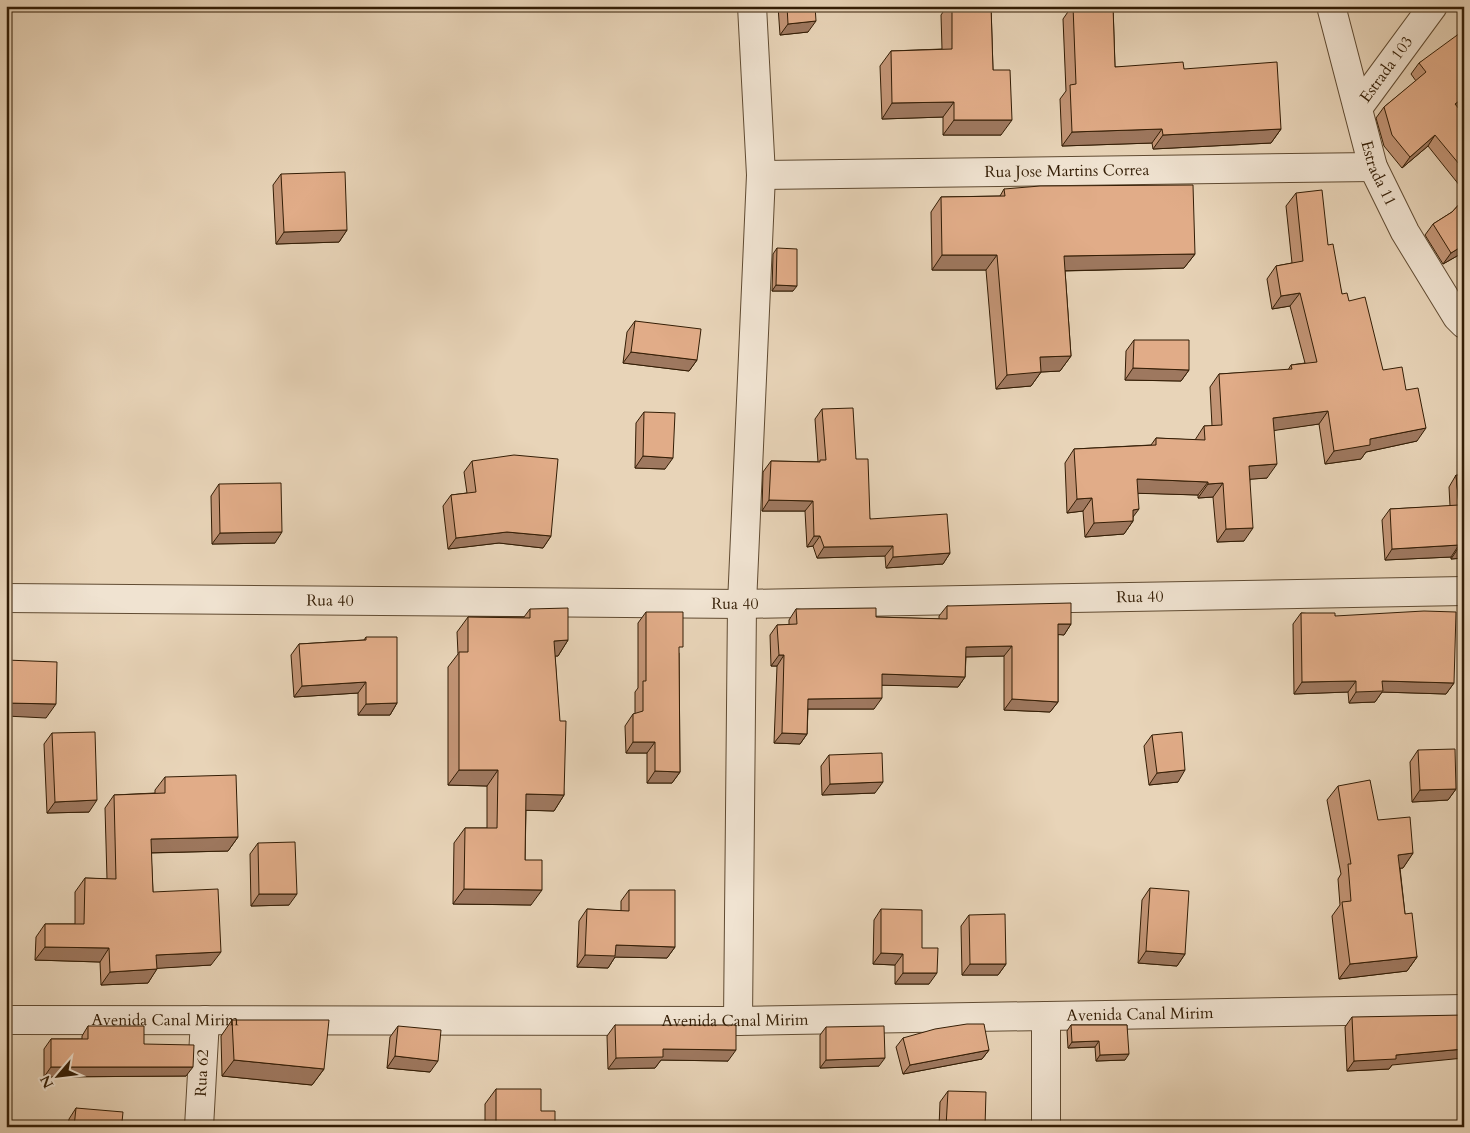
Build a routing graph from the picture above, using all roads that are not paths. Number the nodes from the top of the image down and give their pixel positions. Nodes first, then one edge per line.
1 (752, 6) edge
2 (1331, 6) edge
3 (1434, 6) edge
4 (1358, 108) junction
5 (1373, 167) junction
6 (761, 175) junction
7 (1464, 324) edge
8 (1464, 591) edge
9 (6, 598) edge
10 (742, 604) junction
11 (1464, 1009) edge
12 (1046, 1016) junction
13 (6, 1020) edge
14 (205, 1020) junction
15 (738, 1020) junction
16 (199, 1127) edge
17 (1046, 1127) edge

1 - 6 street
2 - 4 street, Estrada 11
3 - 4 street, Estrada 103
4 - 5 street, Estrada 11
5 - 6 street, Rua Jose Martins Correa
5 - 7 street, Estrada 11
6 - 10 street
8 - 10 street, Rua 40
9 - 10 street, Rua 40
10 - 15 street
11 - 12 street, Avenida Canal Mirim
12 - 15 street, Avenida Canal Mirim
12 - 17 street
13 - 14 street, Avenida Canal Mirim
14 - 15 street, Avenida Canal Mirim
14 - 16 street, Rua 62

